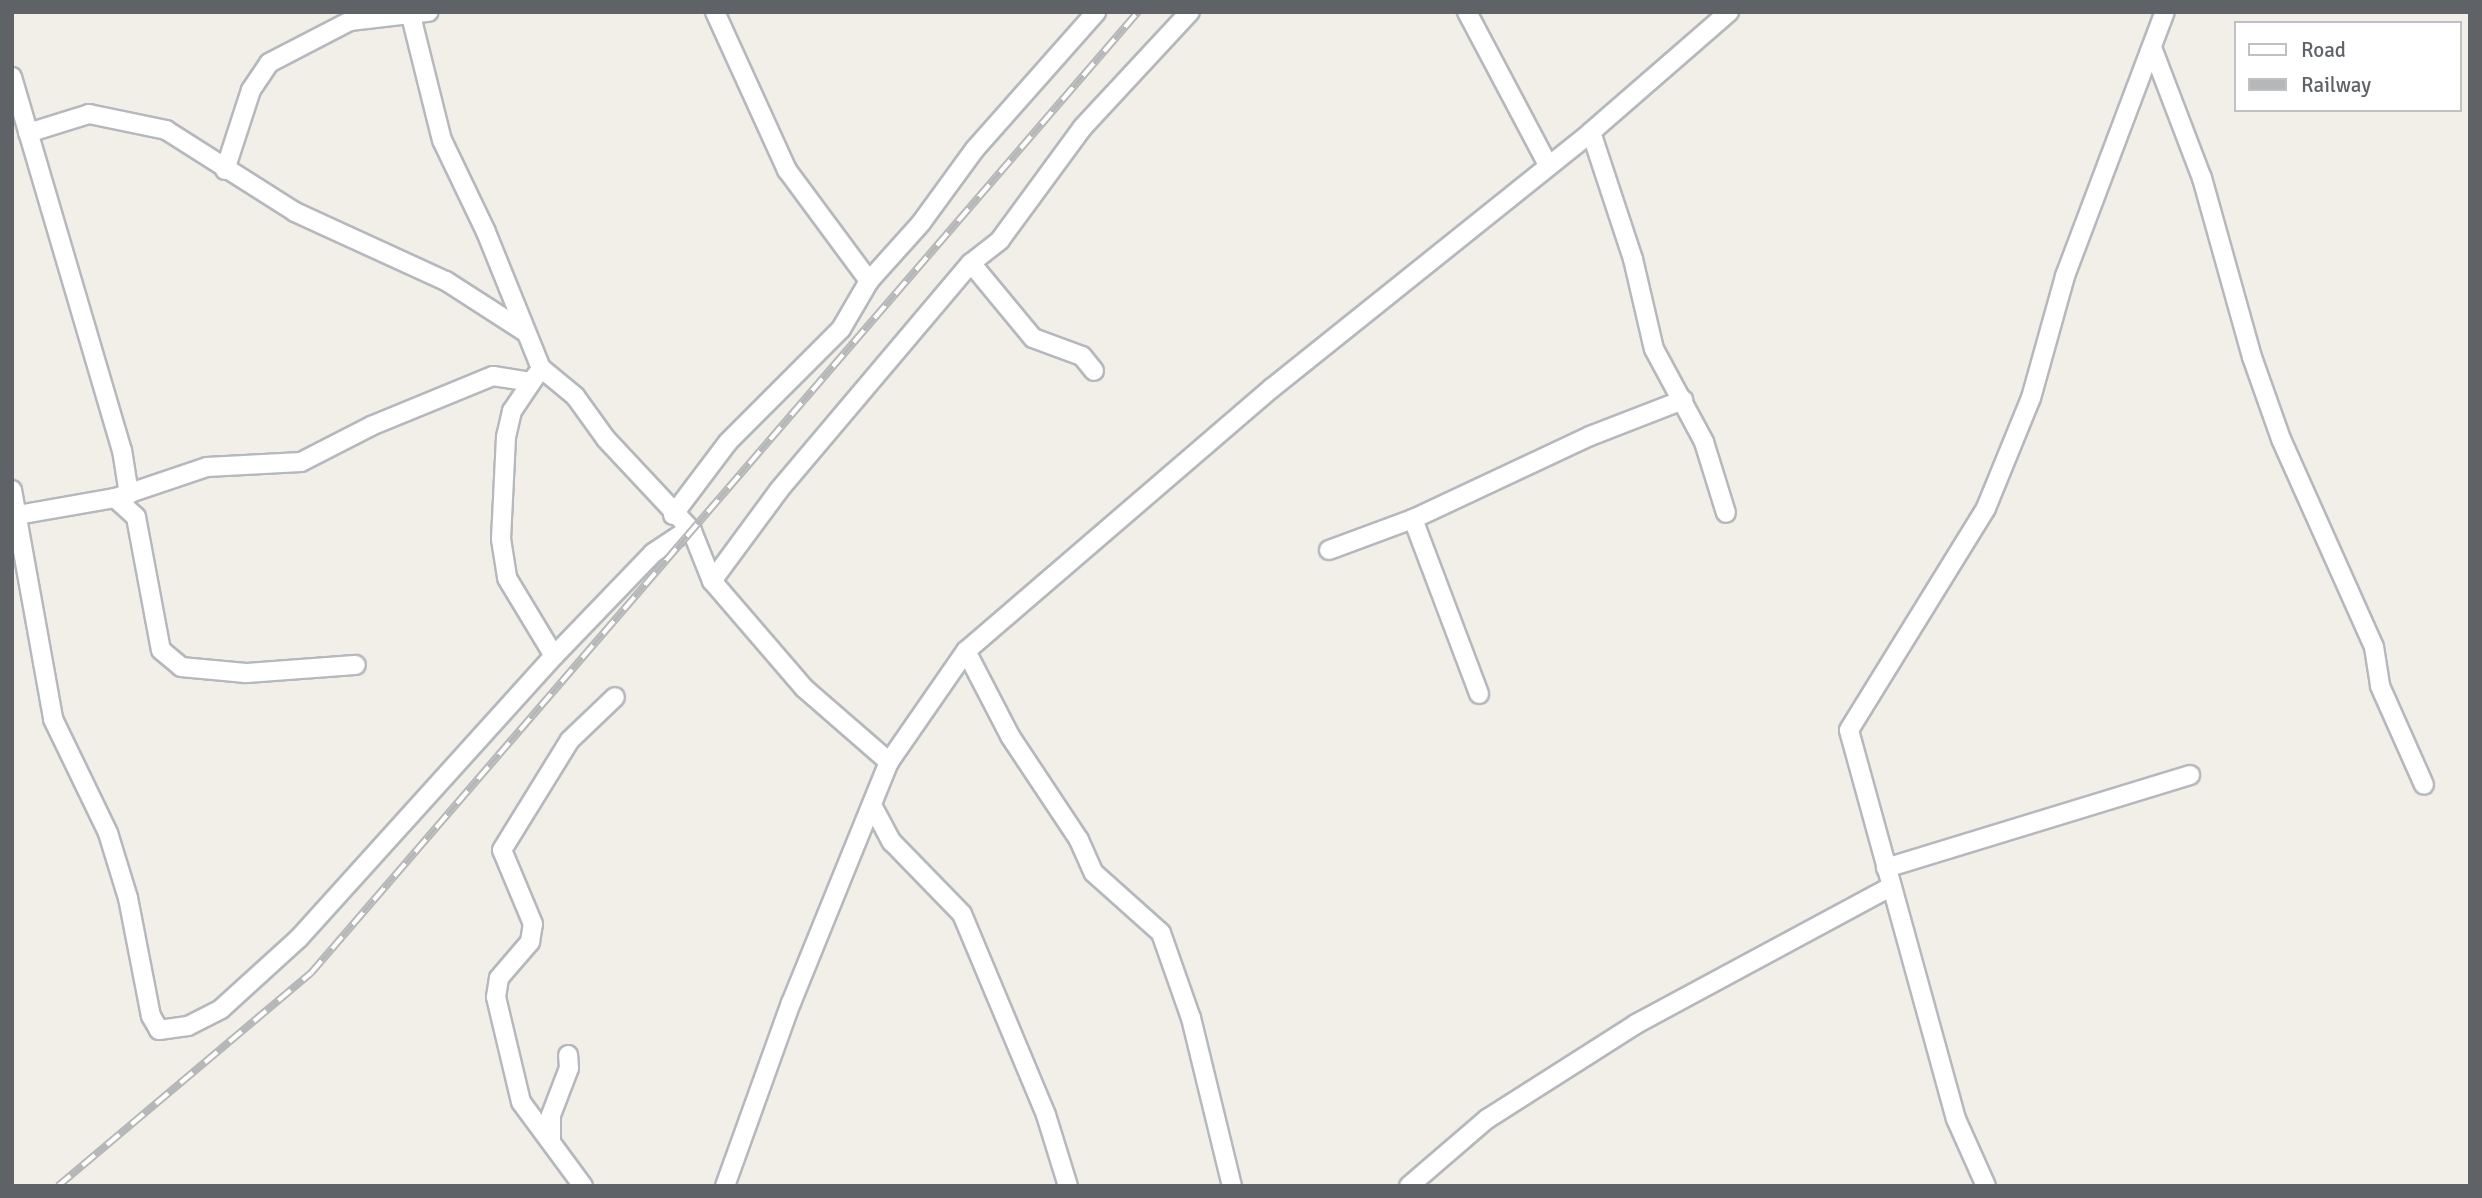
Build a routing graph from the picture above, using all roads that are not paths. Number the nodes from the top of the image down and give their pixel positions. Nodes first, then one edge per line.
1 (715, 12) edge
2 (1096, 12) edge
3 (1190, 12) edge
4 (1467, 12) edge
5 (1729, 12) edge
6 (2165, 12) edge
7 (416, 13) edge
8 (2153, 50) junction
9 (12, 77) edge
10 (1591, 132) junction
11 (28, 133) junction
12 (1548, 164) junction
13 (225, 170) junction
14 (971, 262) junction
15 (869, 281) junction
16 (525, 332) junction
17 (1094, 371) dead end
18 (536, 375) junction
19 (1683, 400) junction
20 (12, 490) edge
21 (122, 496) junction
22 (1726, 513) dead end
23 (673, 515) junction
24 (14, 516) edge
25 (1413, 519) junction
26 (689, 529) junction
27 (1329, 550) dead end
28 (712, 581) junction
29 (966, 651) junction
30 (554, 656) junction
31 (356, 665) dead end
32 (1479, 694) dead end
33 (615, 697) dead end
34 (889, 762) junction
35 (2190, 775) dead end
36 (2424, 785) dead end
37 (873, 807) junction
38 (1886, 869) junction
39 (1889, 888) junction
40 (568, 1055) dead end
41 (551, 1142) junction
42 (583, 1186) edge
43 (725, 1186) edge
44 (1068, 1186) edge
45 (1232, 1186) edge
46 (1409, 1186) edge
47 (1986, 1186) edge

1 - 15 street
2 - 15 street
3 - 14 street
4 - 12 street
5 - 10 street
6 - 8 street
7 - 13 street
7 - 16 street
8 - 36 street
8 - 38 street
9 - 11 street
10 - 12 street
10 - 19 street
11 - 13 street
11 - 21 street
12 - 29 street
13 - 16 street
14 - 17 street
14 - 28 street
15 - 23 street
16 - 18 street
18 - 21 street
18 - 23 street
18 - 30 street
19 - 22 street
19 - 25 street
20 - 24 street
21 - 24 street
21 - 31 street
23 - 26 street
24 - 30 street
25 - 27 street
25 - 32 street
26 - 28 street
26 - 30 street
28 - 34 street
29 - 34 street
29 - 45 street
33 - 41 street
34 - 37 street
35 - 38 street
37 - 43 street
37 - 44 street
38 - 39 street
39 - 46 street
39 - 47 street
40 - 41 street
41 - 42 street

